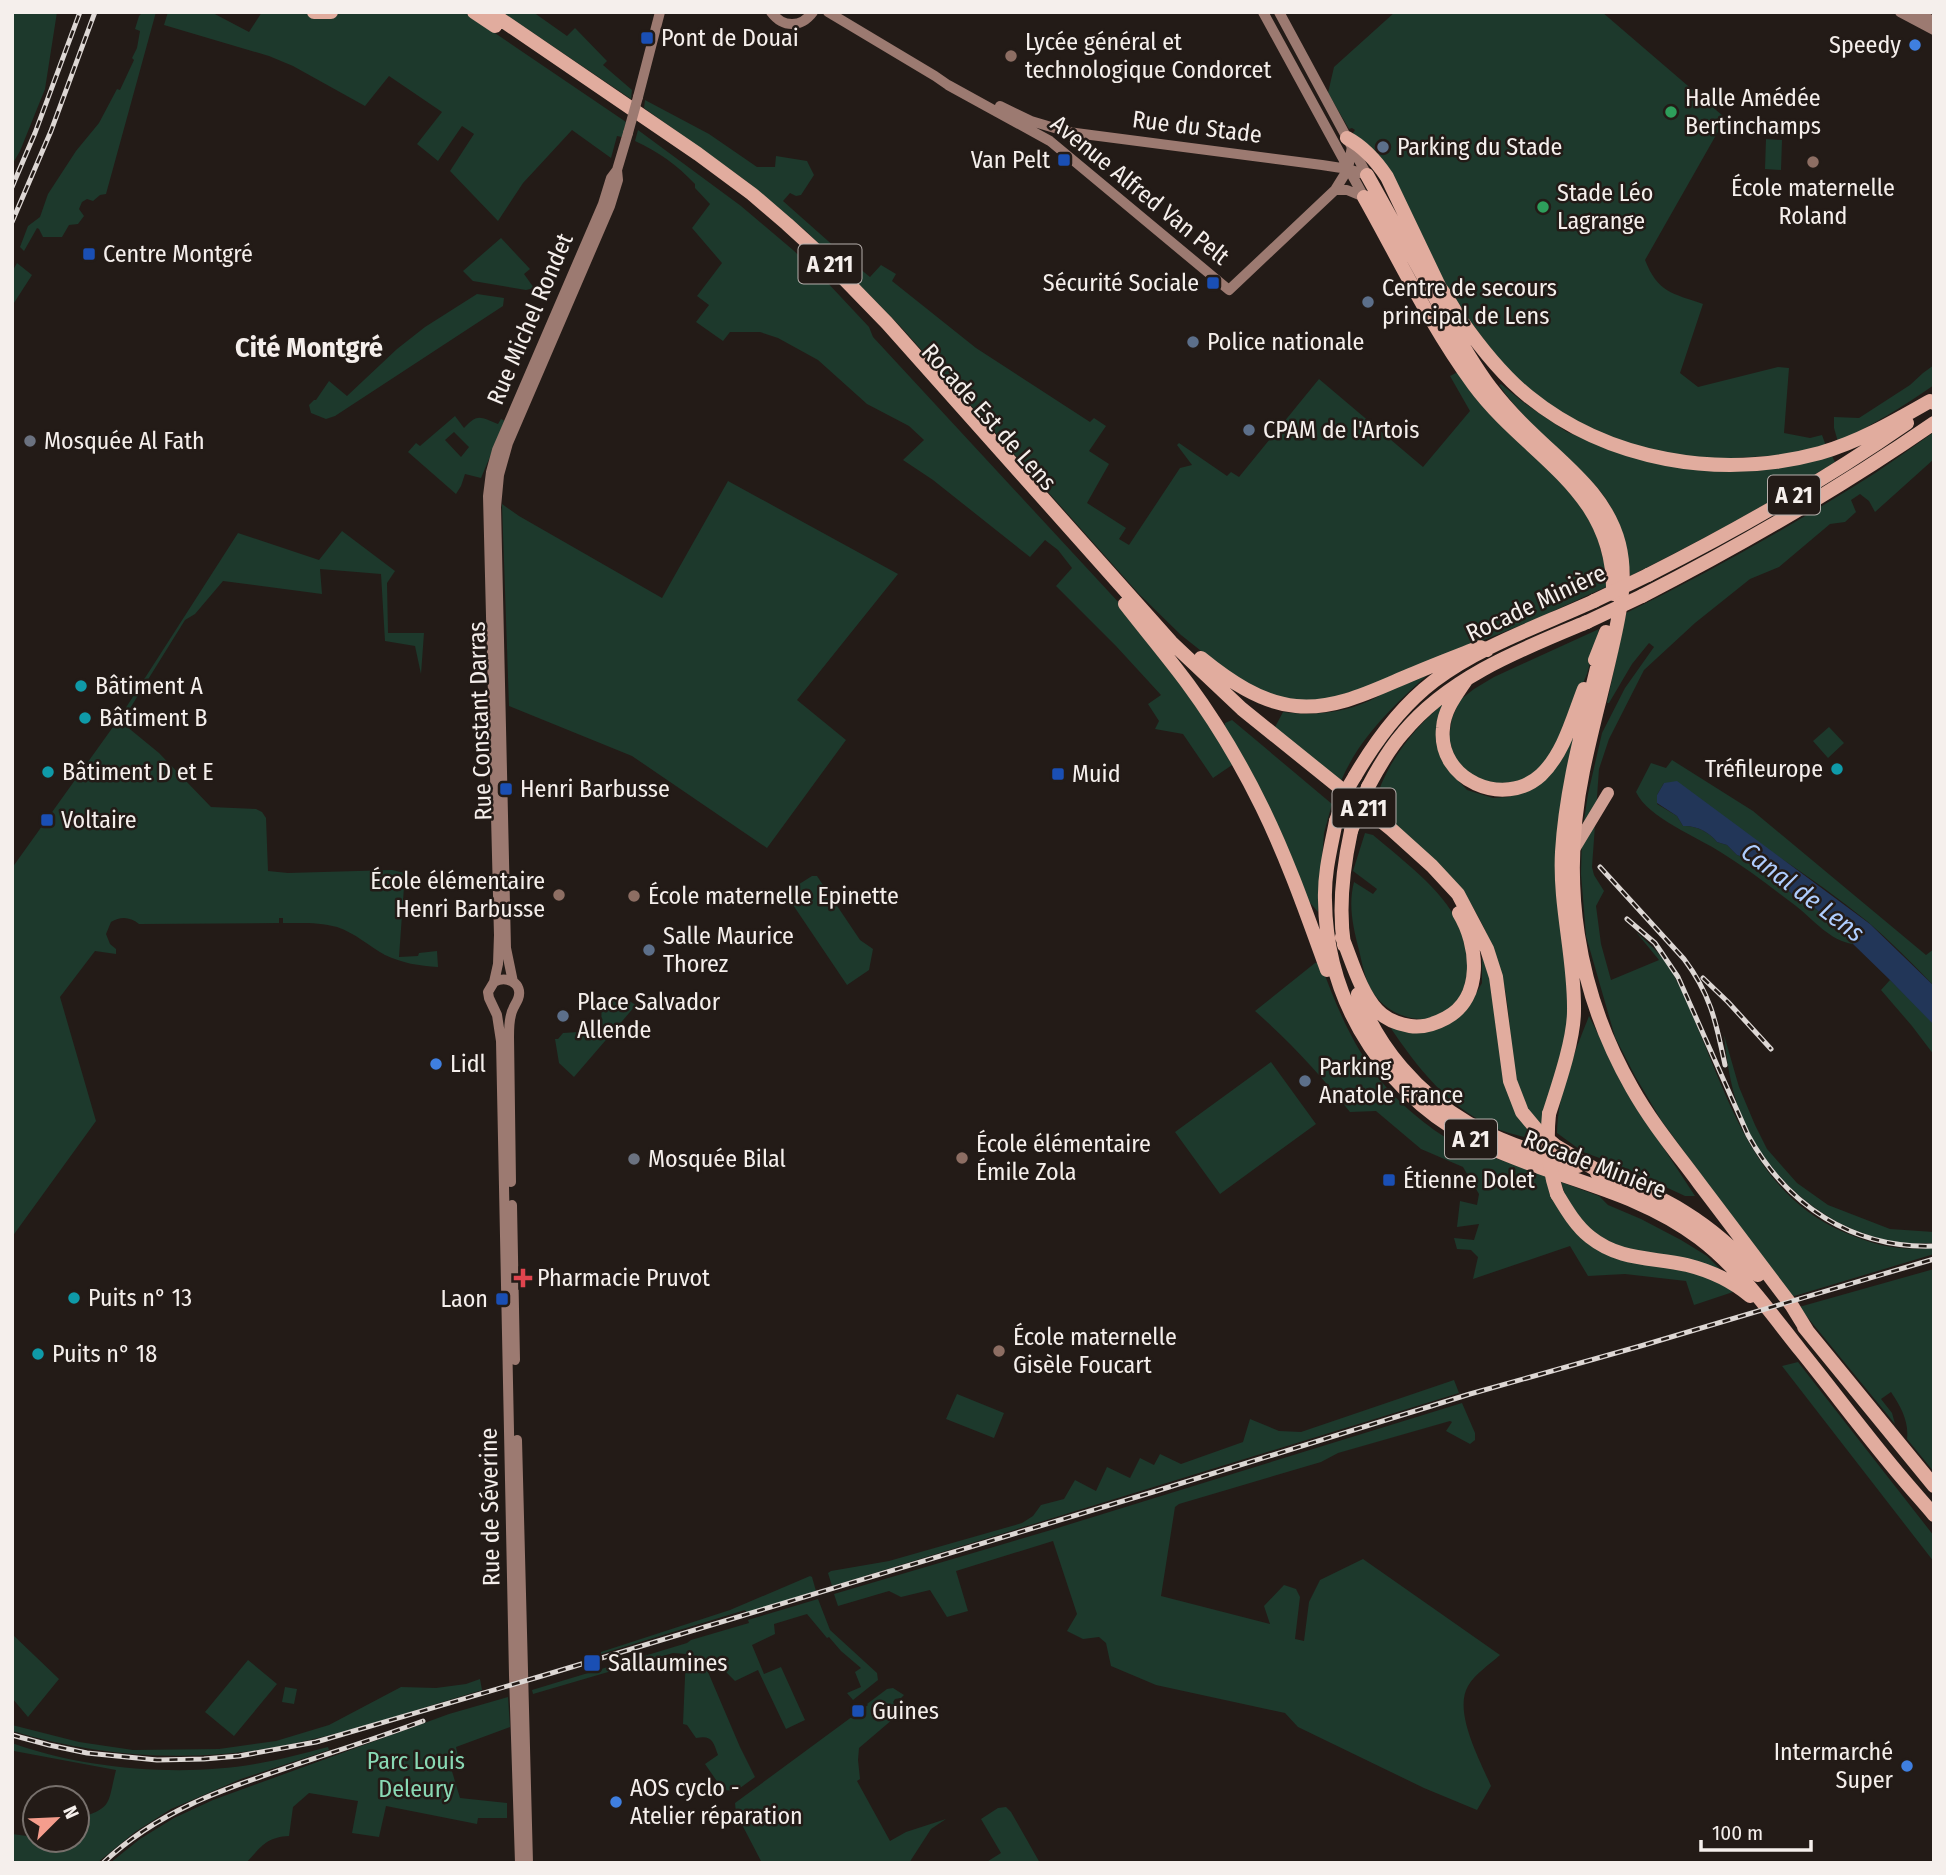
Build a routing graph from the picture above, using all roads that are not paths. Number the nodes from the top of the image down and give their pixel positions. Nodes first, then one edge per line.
1 (314, 12) edge
2 (331, 12) edge
3 (474, 12) edge
4 (490, 12) edge
5 (660, 12) edge
6 (771, 12) edge
7 (813, 12) edge
8 (828, 12) edge
9 (1263, 12) edge
10 (1279, 12) edge
11 (1900, 12) edge
12 (1917, 12) edge
13 (1934, 22) edge
14 (1934, 30) edge
15 (935, 76) junction
16 (1009, 111) junction
17 (1022, 124) junction
18 (1040, 124) joint
19 (1068, 132) junction
20 (1050, 141) junction
21 (1349, 142) junction
22 (1061, 150) junction
23 (1349, 169) junction
24 (1367, 175) junction
25 (1335, 190) junction
26 (1396, 194) junction
27 (1364, 197) junction
28 (1441, 289) junction
29 (1466, 353) junction
30 (1934, 403) edge
31 (1934, 423) edge
32 (498, 459) junction
33 (1115, 579) junction
34 (1125, 603) junction
35 (1606, 632) junction
36 (1487, 650) junction
37 (1465, 680) junction
38 (1608, 793) dead end
39 (1573, 852) junction
40 (1442, 883) junction
41 (1342, 937) junction
42 (494, 982) junction
43 (513, 982) junction
44 (492, 1004) junction
45 (514, 1004) junction
46 (1487, 1147) junction
47 (1605, 1175) junction
48 (1783, 1328) junction
49 (1808, 1332) junction
50 (1902, 1479) junction
51 (1934, 1486) edge
52 (1934, 1515) edge
53 (1934, 1527) edge
54 (520, 1863) edge
55 (528, 1863) edge

1 - 2 highway
3 - 34 highway, Rocade Est de Lens / A 211
4 - 33 highway, Rocade Est de Lens / A 211
5 - 32 main road, Rue Michel Rondet, bridge
6 - 7 main road
8 - 15 main road, Avenue Alfred Van Pelt
9 - 23 main road
10 - 21 main road
11 - 14 main road
12 - 13 main road
15 - 16 main road, Avenue Alfred Van Pelt
15 - 17 main road, Avenue Alfred Van Pelt
16 - 17 main road, Avenue Alfred Van Pelt
16 - 18 main road, Avenue Alfred Van Pelt
17 - 20 main road, Avenue Alfred Van Pelt
18 - 19 main road, Rue du Stade
19 - 20 main road
19 - 22 main road
19 - 23 main road, Rue du Stade
20 - 22 main road, Avenue Alfred Van Pelt
21 - 23 main road
21 - 24 main road
21 - 26 highway
22 - 25 main road, Avenue Alfred Van Pelt
23 - 24 main road, Rue du Stade
23 - 25 main road
23 - 27 main road
24 - 26 highway
24 - 29 highway
25 - 27 main road
26 - 28 highway
27 - 35 highway
28 - 29 highway
28 - 30 highway
29 - 39 highway
30 - 36 highway, Rocade Minière / A 21, bridge
31 - 37 highway, Rocade Minière / A 21, bridge
32 - 42 main road, Rue Constant Darras
32 - 43 main road, Rue Constant Darras
33 - 36 highway
33 - 40 highway, Rocade Est de Lens / A 211
34 - 40 highway, Rocade Est de Lens / A 211
34 - 46 highway
35 - 37 highway
35 - 48 highway, bridge
36 - 46 highway, Rocade Minière / A 21, bridge
37 - 41 highway, Rocade Minière / A 21, bridge
38 - 39 highway
39 - 49 highway
40 - 41 highway
40 - 47 highway
41 - 47 highway, Rocade Minière / A 21
42 - 43 main road
42 - 44 main road
43 - 45 main road
44 - 45 main road
44 - 54 main road, Rue de Séverine
45 - 55 main road, Rue de Séverine
46 - 48 highway, Rocade Minière / A 21
47 - 49 highway, Rocade Minière / A 21
48 - 50 highway, Rocade Minière / A 21
49 - 51 highway, Rocade Minière / A 21
50 - 52 highway, Rocade Minière / A 21
50 - 53 highway

